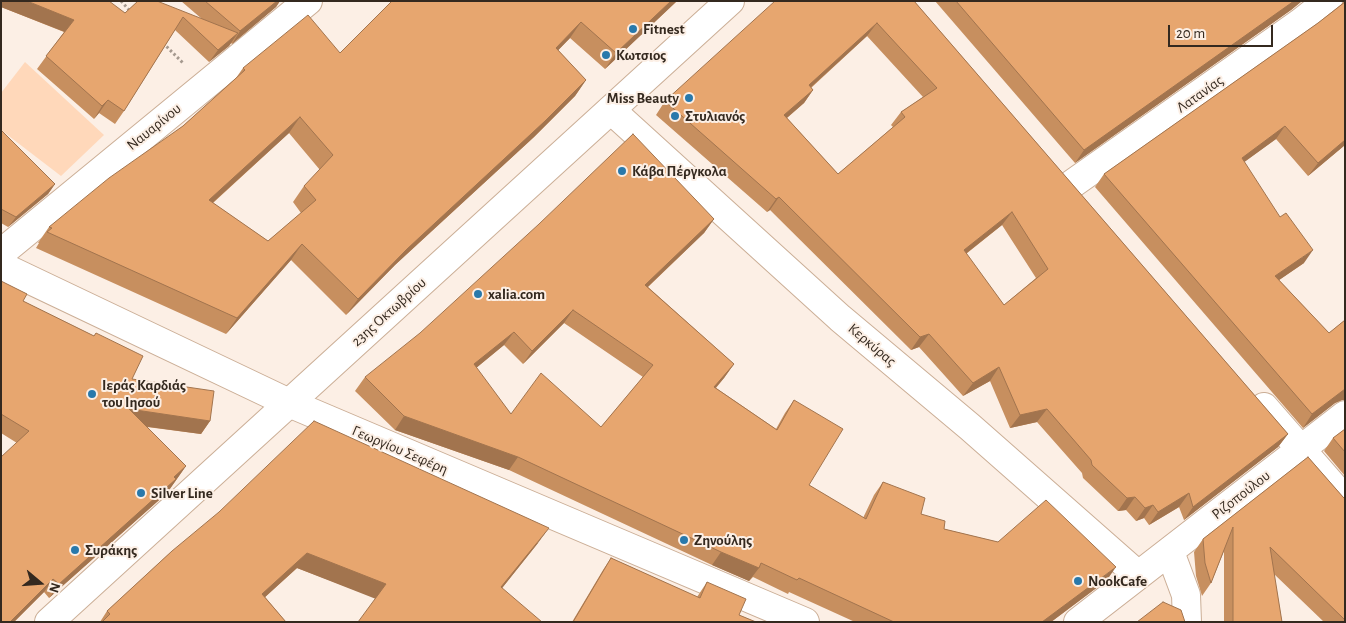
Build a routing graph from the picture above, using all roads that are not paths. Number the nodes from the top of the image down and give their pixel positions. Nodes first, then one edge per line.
1 (308, 1) edge
2 (730, 1) edge
3 (1328, 1) edge
4 (611, 110) junction
5 (1091, 206) edge
6 (1, 253) edge
7 (1, 266) edge
8 (1250, 390) edge
9 (289, 403) junction
10 (1345, 415) edge
11 (1301, 449) junction
12 (1345, 500) edge
13 (1170, 552) junction
14 (1138, 575) junction
15 (49, 622) edge
16 (805, 622) edge
17 (1078, 622) edge
18 (1187, 622) edge

1 - 6 street, Ναυαρίνου
2 - 4 street, 23ης Οκτωβρίου
3 - 5 street, Λατανίας
4 - 9 street, 23ης Οκτωβρίου
4 - 14 street, Κερκύρας
7 - 9 street, Γεωργίου Σεφέρη
8 - 11 street
9 - 15 street, 23ης Οκτωβρίου
9 - 16 street, Γεωργίου Σεφέρη
10 - 11 street, Ριζοπούλου
11 - 12 street
11 - 13 street, Ριζοπούλου
13 - 14 street, Ριζοπούλου
13 - 18 street
14 - 17 street, Ριζοπούλου

